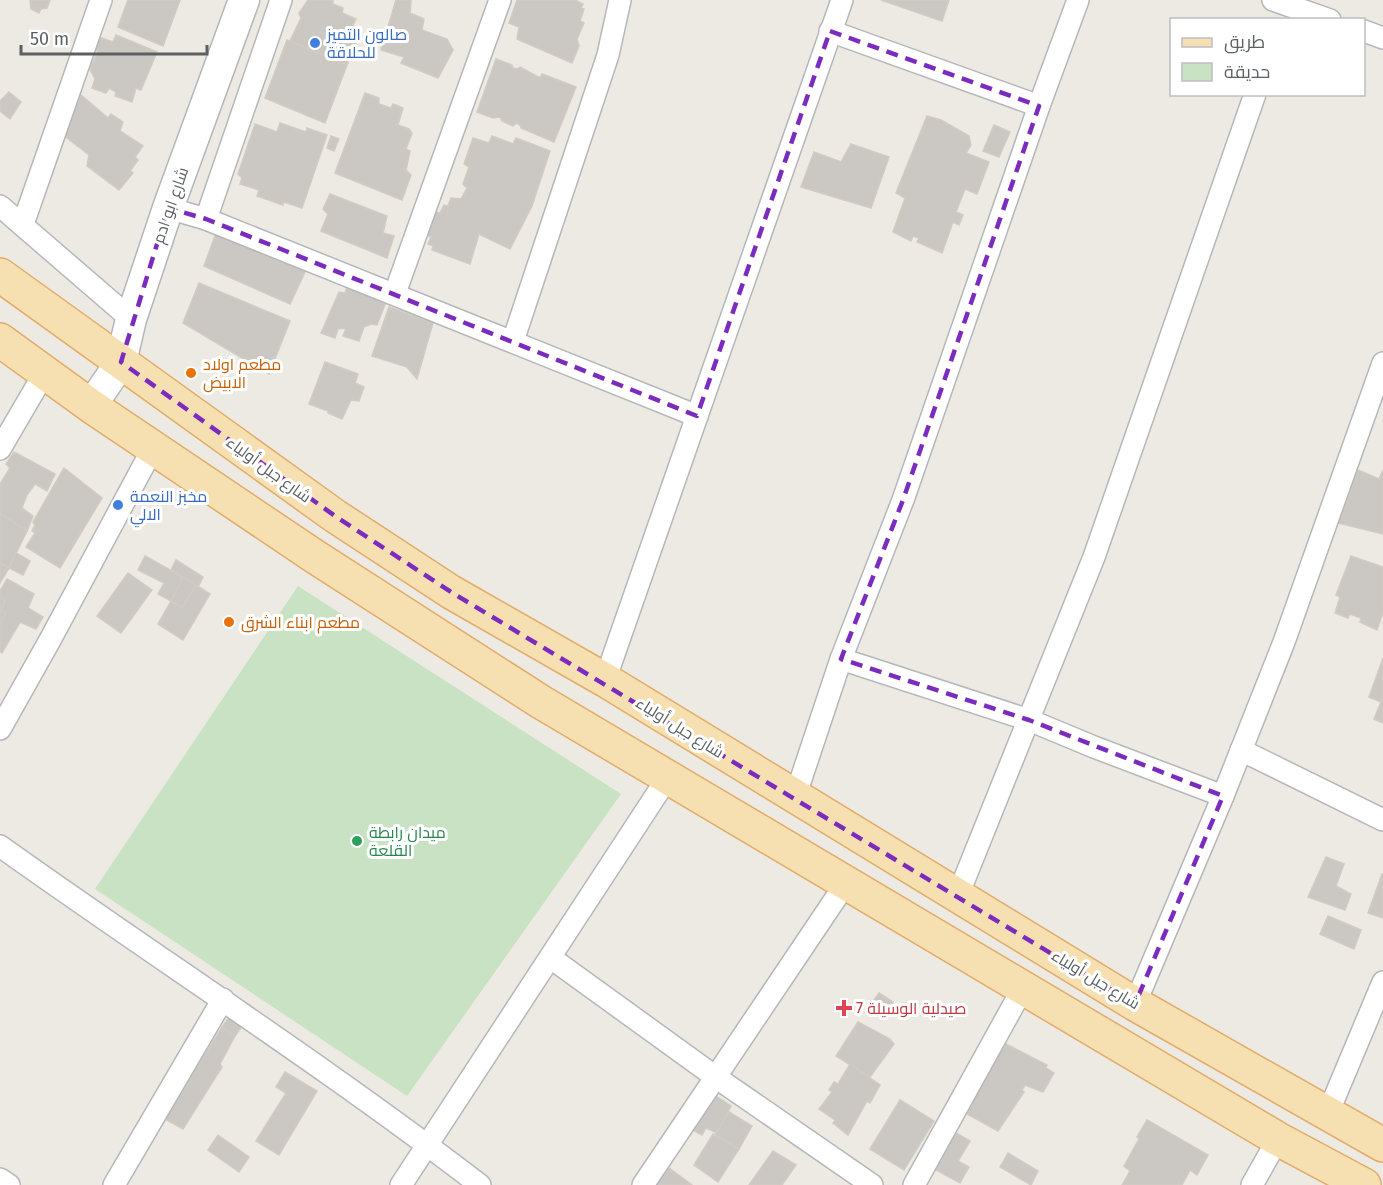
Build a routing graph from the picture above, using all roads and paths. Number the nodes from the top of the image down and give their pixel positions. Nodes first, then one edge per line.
1 (101, 0) edge
2 (244, 0) edge
3 (281, 0) edge
4 (500, 0) edge
5 (620, 0) edge
6 (842, 0) edge
7 (1078, 0) edge
8 (1280, 8) edge
9 (1322, 18) edge
10 (830, 30) junction
11 (1365, 31) edge
12 (1383, 38) edge
13 (1254, 96) edge
14 (1039, 106) junction
15 (0, 206) edge
16 (168, 208) junction
17 (206, 219) junction
18 (22, 224) junction
19 (0, 275) edge
20 (395, 293) junction
21 (131, 319) junction
22 (0, 340) edge
23 (513, 342) junction
24 (121, 362) junction
25 (1383, 363) edge
26 (45, 372) junction
27 (91, 406) junction
28 (697, 416) junction
29 (153, 448) junction
30 (0, 449) edge
31 (841, 659) junction
32 (605, 680) junction
33 (1029, 720) junction
34 (0, 729) edge
35 (1241, 750) junction
36 (668, 777) junction
37 (1223, 796) junction
38 (795, 797) junction
39 (1383, 820) edge
40 (0, 846) edge
41 (846, 883) junction
42 (958, 895) junction
43 (551, 958) junction
44 (1383, 982) edge
45 (1023, 988) junction
46 (223, 999) junction
47 (1135, 1004) junction
48 (717, 1078) junction
49 (1328, 1113) junction
50 (1278, 1139) junction
51 (428, 1145) junction
52 (1383, 1145) edge
53 (0, 1179) edge
54 (9, 1185) edge
55 (114, 1185) edge
56 (401, 1185) edge
57 (480, 1185) edge
58 (643, 1185) edge
59 (872, 1185) edge
60 (914, 1185) edge
61 (1252, 1185) edge
62 (1364, 1185) edge

1 - 18 street
2 - 16 street, شارع ابو ادم
3 - 17 street
4 - 20 street
5 - 23 street
6 - 10 street
7 - 14 street
8 - 9 street
10 - 14 street
10 - 28 street
11 - 12 street
13 - 33 street
14 - 31 street
15 - 18 street
16 - 17 street
16 - 21 street, شارع ابو ادم
17 - 20 street
18 - 21 street
19 - 24 main road, شارع جبل أولياء
20 - 23 street
21 - 24 street, شارع ابو ادم
22 - 26 main road
23 - 28 street
24 - 27 street, شارع ابو ادم
24 - 32 main road, شارع جبل أولياء
25 - 35 street
26 - 27 main road
26 - 30 street
27 - 29 main road
28 - 32 street
29 - 34 street
29 - 36 main road
31 - 33 street
31 - 38 street
32 - 38 main road, شارع جبل أولياء
33 - 37 street
33 - 42 street
35 - 37 street
35 - 39 street
36 - 41 main road
36 - 43 street
37 - 47 street
38 - 42 main road, شارع جبل أولياء
40 - 46 street
41 - 45 main road
41 - 48 street
42 - 47 main road, شارع جبل أولياء
43 - 48 street
43 - 51 street
44 - 49 street
45 - 50 main road
45 - 60 street
46 - 51 street
46 - 55 street
47 - 49 main road, شارع جبل أولياء
48 - 58 street
48 - 59 street
49 - 52 main road, شارع جبل أولياء
50 - 61 street
50 - 62 main road
51 - 56 street
51 - 57 street
53 - 54 street

